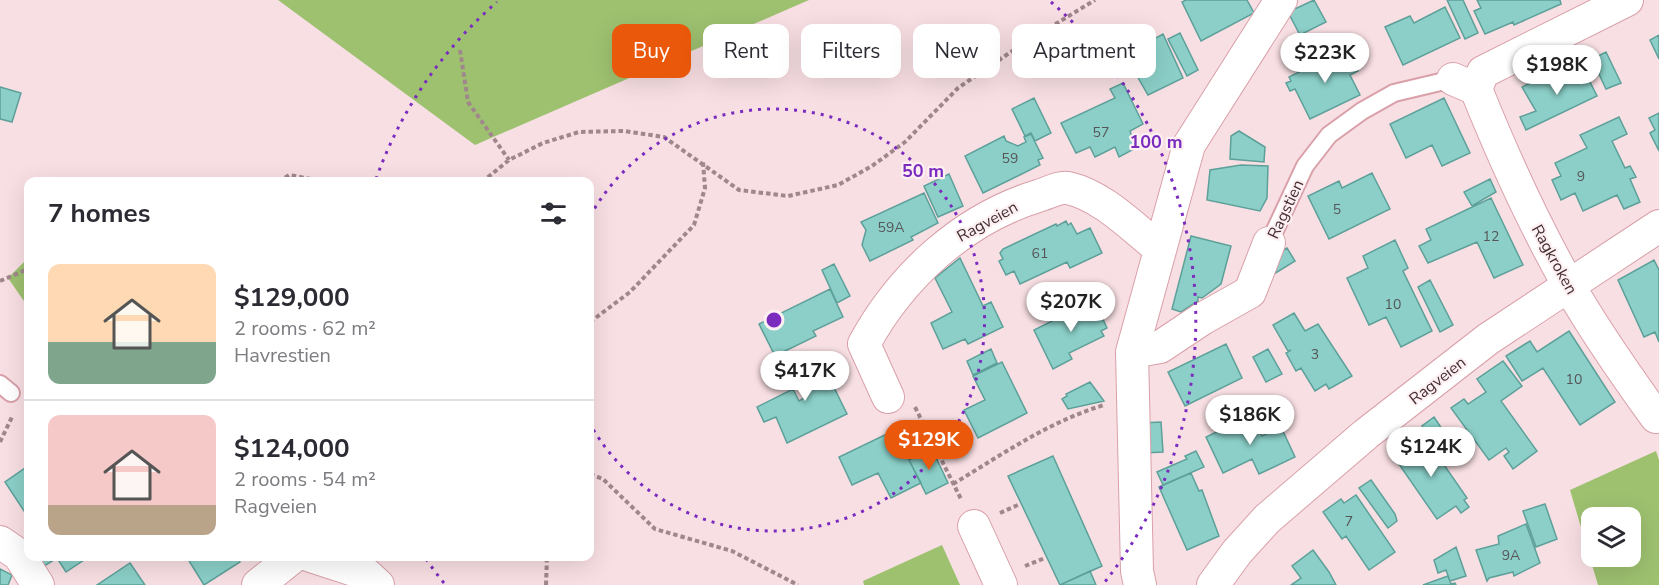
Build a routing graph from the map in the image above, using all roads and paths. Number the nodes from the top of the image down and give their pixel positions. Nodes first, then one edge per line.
1 (1095, 0) edge
2 (1281, 0) edge
3 (1627, 0) edge
4 (460, 50) dead end
5 (1464, 84) junction
6 (509, 160) junction
7 (702, 162) junction
8 (488, 177) edge
9 (1659, 226) edge
10 (1269, 243) joint
11 (1159, 248) junction
12 (24, 271) edge
13 (0, 280) edge
14 (1568, 285) junction
15 (594, 319) edge
16 (1132, 352) junction
17 (888, 397) joint
18 (1131, 401) junction
19 (1658, 419) edge
20 (594, 476) edge
21 (953, 484) junction
22 (974, 526) joint
23 (0, 542) edge
24 (326, 561) edge
25 (547, 561) edge
26 (38, 585) edge
27 (378, 585) edge
28 (546, 585) edge
29 (798, 585) edge
30 (1001, 585) edge
31 (1140, 585) edge
32 (1213, 585) edge

1 - 7 path
2 - 11 street
3 - 5 street
4 - 6 path
5 - 10 lane, Ragstien
5 - 14 street, Ragkroken
6 - 7 path
6 - 8 path
7 - 15 path
9 - 14 street, Ragveien
10 - 16 street, Ragstien
11 - 16 street
11 - 17 street, Ragveien
12 - 13 path
14 - 19 street, Ragkroken
14 - 32 street, Ragveien
16 - 18 street
17 - 21 path
18 - 21 path
18 - 31 street
20 - 29 path
21 - 22 path
22 - 30 street
23 - 26 street
24 - 27 street
25 - 28 path

